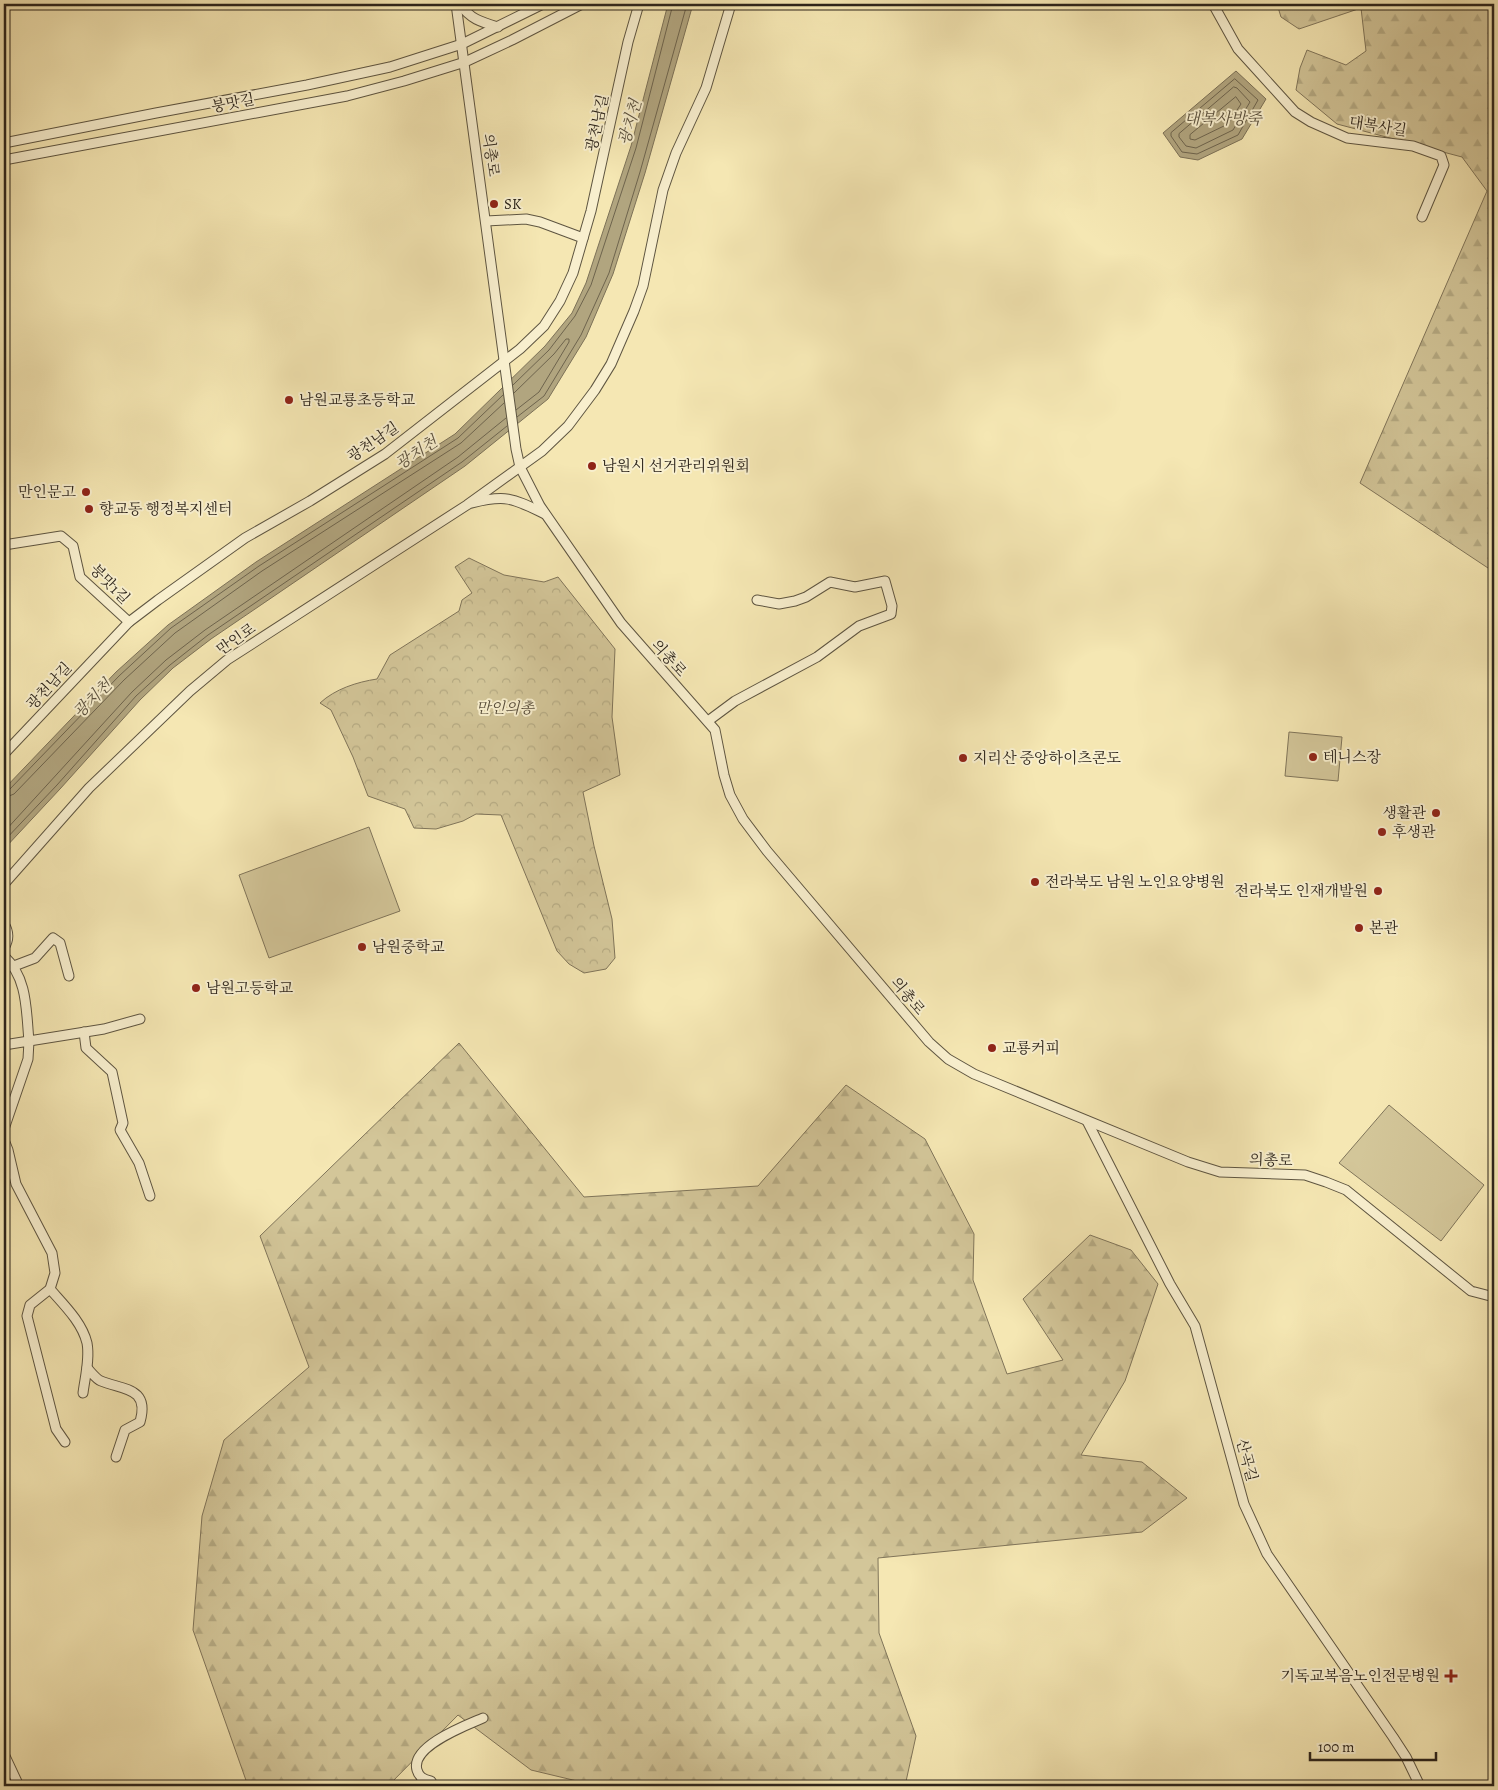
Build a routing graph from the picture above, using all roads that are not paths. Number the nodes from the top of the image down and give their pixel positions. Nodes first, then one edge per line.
1 (456, 4) edge
2 (460, 4) edge
3 (543, 4) edge
4 (582, 4) edge
5 (640, 4) edge
6 (731, 4) edge
7 (1213, 4) edge
8 (498, 27) junction
9 (462, 44) junction
10 (465, 62) junction
11 (4, 143) edge
12 (4, 160) edge
13 (1422, 218) dead end
14 (486, 221) junction
15 (583, 238) junction
16 (505, 365) junction
17 (520, 467) junction
18 (467, 504) junction
19 (546, 514) junction
20 (4, 544) edge
21 (757, 600) dead end
22 (129, 622) junction
23 (708, 721) junction
24 (4, 754) edge
25 (5, 884) edge
26 (4, 924) edge
27 (4, 948) edge
28 (4, 956) edge
29 (14, 966) junction
30 (69, 976) dead end
31 (140, 1019) dead end
32 (84, 1032) junction
33 (29, 1041) junction
34 (4, 1045) edge
35 (1087, 1121) junction
36 (4, 1129) edge
37 (4, 1140) edge
38 (150, 1196) dead end
39 (50, 1289) junction
40 (1494, 1297) edge
41 (87, 1368) junction
42 (83, 1393) dead end
43 (65, 1442) dead end
44 (116, 1457) dead end
45 (483, 1718) dead end
46 (4, 1754) edge
47 (19, 1786) edge
48 (433, 1786) edge
49 (1420, 1786) edge

1 - 9 street, 의총로
2 - 8 street
3 - 8 street, 붕맛길
4 - 10 street, 붕맛길
5 - 15 street, 광천남길
6 - 17 street, 만인로
7 - 13 street, 대복사길
8 - 9 street, 붕맛길
9 - 10 street, 의총로
9 - 11 street, 붕맛길
10 - 12 street, 붕맛길
10 - 14 street, 의총로
14 - 15 street
14 - 16 street, 의총로
15 - 16 street, 광천남길
16 - 17 street, 의총로
16 - 22 street, 광천남길
17 - 18 street, 만인로
17 - 19 street, 의총로
18 - 19 street
18 - 25 street, 만인로
19 - 23 street, 의총로
20 - 22 street, 붕맛1길
21 - 23 street
22 - 24 street, 광천남길
23 - 35 street, 의총로
26 - 27 street
28 - 29 street
29 - 30 street
29 - 33 street
31 - 32 street
32 - 33 street
32 - 38 street
33 - 34 street
33 - 36 street
35 - 40 street, 의총로
35 - 49 street, 산곡길
37 - 39 street
39 - 41 street
39 - 43 street
41 - 42 street
41 - 44 street
45 - 48 street
46 - 47 street

